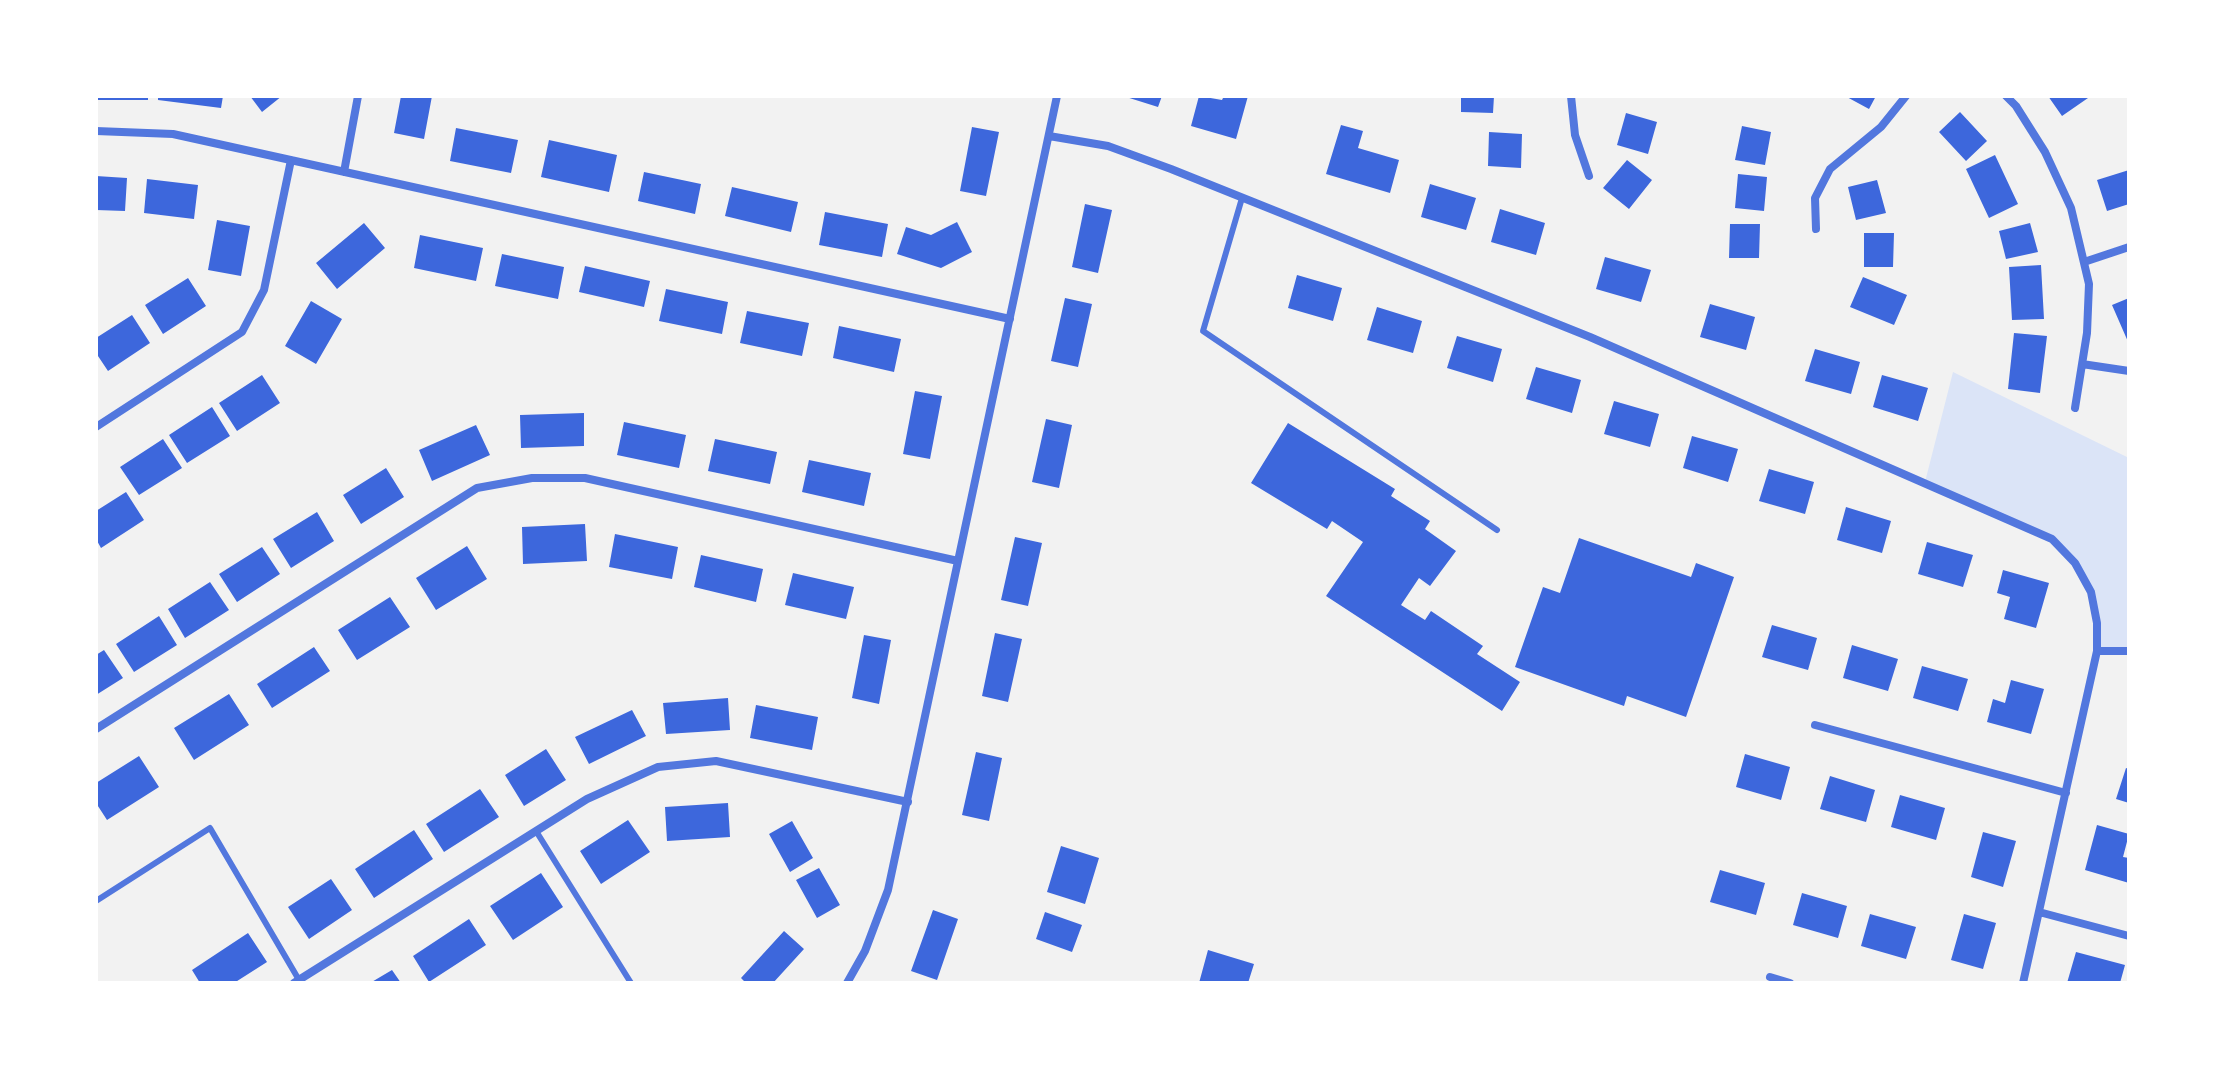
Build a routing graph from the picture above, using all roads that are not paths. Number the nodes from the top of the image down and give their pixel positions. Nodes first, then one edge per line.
1 (358, 96) edge
2 (1057, 96) edge
3 (1571, 96) edge
4 (1906, 96) edge
5 (2006, 96) edge
6 (96, 131) edge
7 (1049, 136) junction
8 (291, 160) junction
9 (344, 172) junction
10 (1589, 176) dead end
11 (1242, 198) junction
12 (1816, 229) dead end
13 (2129, 247) edge
14 (2084, 262) junction
15 (1010, 319) junction
16 (2082, 364) junction
17 (2129, 371) edge
18 (2075, 408) dead end
19 (96, 427) edge
20 (1497, 530) dead end
21 (958, 561) junction
22 (2097, 651) junction
23 (2129, 651) edge
24 (1815, 725) dead end
25 (96, 729) edge
26 (2066, 793) junction
27 (908, 802) junction
28 (536, 831) junction
29 (96, 901) edge
30 (2039, 912) junction
31 (2129, 936) edge
32 (1770, 977) dead end
33 (296, 981) edge
34 (630, 982) edge
35 (847, 983) edge
36 (1790, 983) edge
37 (2023, 983) edge

1 - 9 street
2 - 7 street
3 - 10 street
4 - 12 street
5 - 14 street
6 - 8 street
7 - 11 street
7 - 15 street
8 - 9 street
8 - 19 street
9 - 15 street
11 - 20 lane
11 - 22 street
13 - 14 street
14 - 16 street
15 - 21 street
16 - 17 street
16 - 18 street
21 - 25 street
21 - 27 street
22 - 23 street
22 - 26 street
24 - 26 street
26 - 30 street
27 - 28 street
27 - 35 street
28 - 33 street
28 - 34 lane
29 - 33 lane
30 - 31 street
30 - 37 street
32 - 36 street

